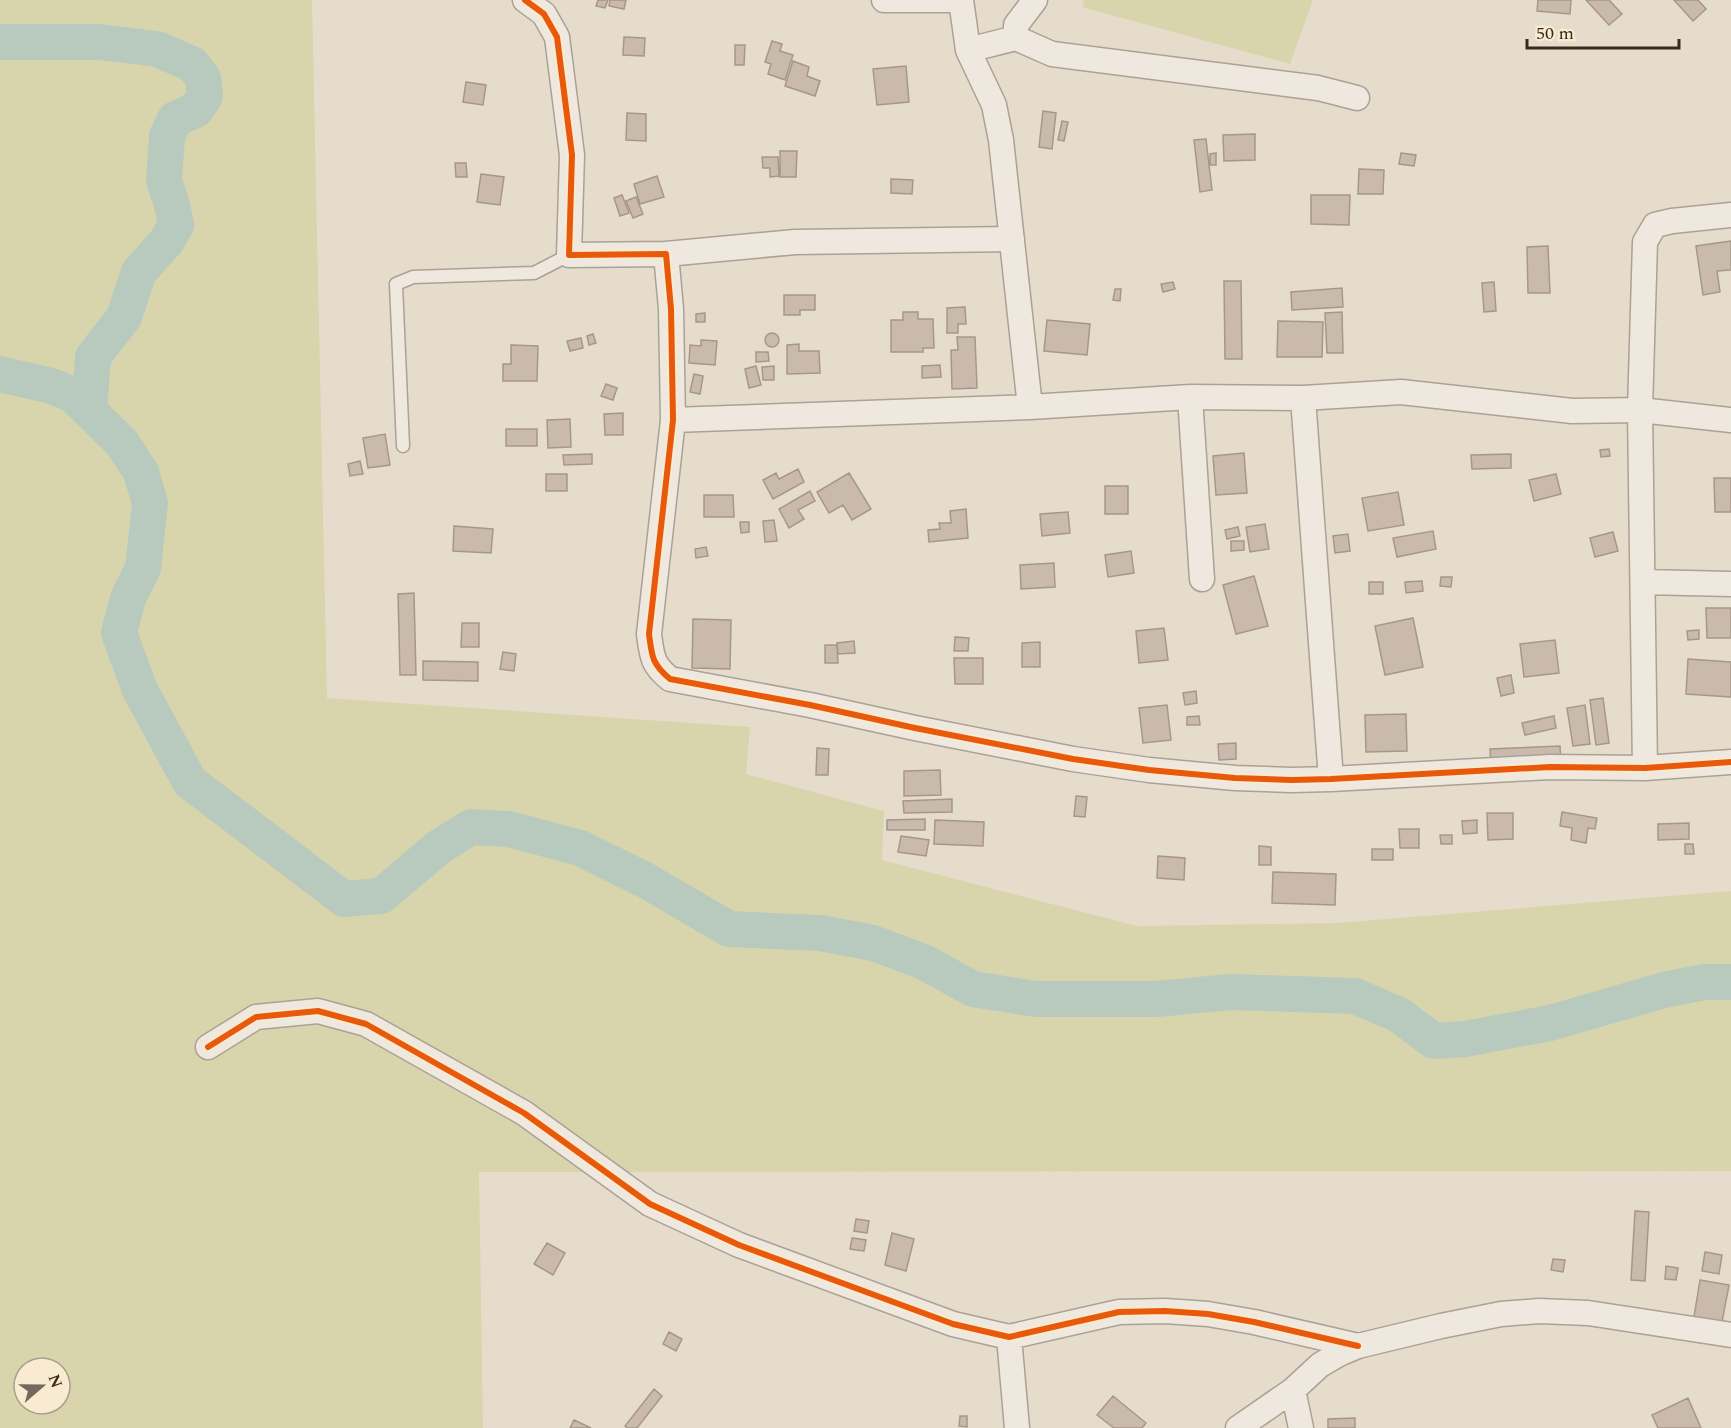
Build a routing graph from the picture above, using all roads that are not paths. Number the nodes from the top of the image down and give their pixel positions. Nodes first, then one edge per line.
1 (525, 0) edge
2 (884, 0) edge
3 (959, 0) edge
4 (1035, 0) edge
5 (1016, 38) junction
6 (968, 50) junction
7 (1357, 98) dead end
8 (1731, 215) edge
9 (1012, 239) junction
10 (666, 254) junction
11 (569, 255) junction
12 (1190, 397) junction
13 (1303, 398) junction
14 (1030, 407) junction
15 (1640, 410) junction
16 (673, 420) junction
17 (1731, 420) edge
18 (403, 446) dead end
19 (1202, 579) dead end
20 (1643, 582) junction
21 (1731, 584) edge
22 (1731, 762) edge
23 (1645, 768) junction
24 (1331, 779) junction
25 (208, 1047) dead end
26 (1731, 1335) edge
27 (1009, 1337) junction
28 (1358, 1346) junction
29 (1293, 1390) junction
30 (1017, 1428) edge
31 (1238, 1428) edge
32 (1301, 1428) edge

1 - 11 street
2 - 3 street
3 - 6 street
4 - 5 street
5 - 6 street
5 - 7 street
6 - 9 street
8 - 15 street
9 - 10 street
9 - 14 street
10 - 11 street
10 - 16 street
11 - 18 lane
12 - 13 street
12 - 14 street
12 - 19 street
13 - 15 street
13 - 24 street
14 - 16 street
15 - 17 street
15 - 20 street
16 - 24 street
20 - 21 street
20 - 23 street
22 - 23 street
23 - 24 street
25 - 27 street
26 - 28 street
27 - 28 street
27 - 30 street
28 - 29 street
29 - 31 street
29 - 32 street

